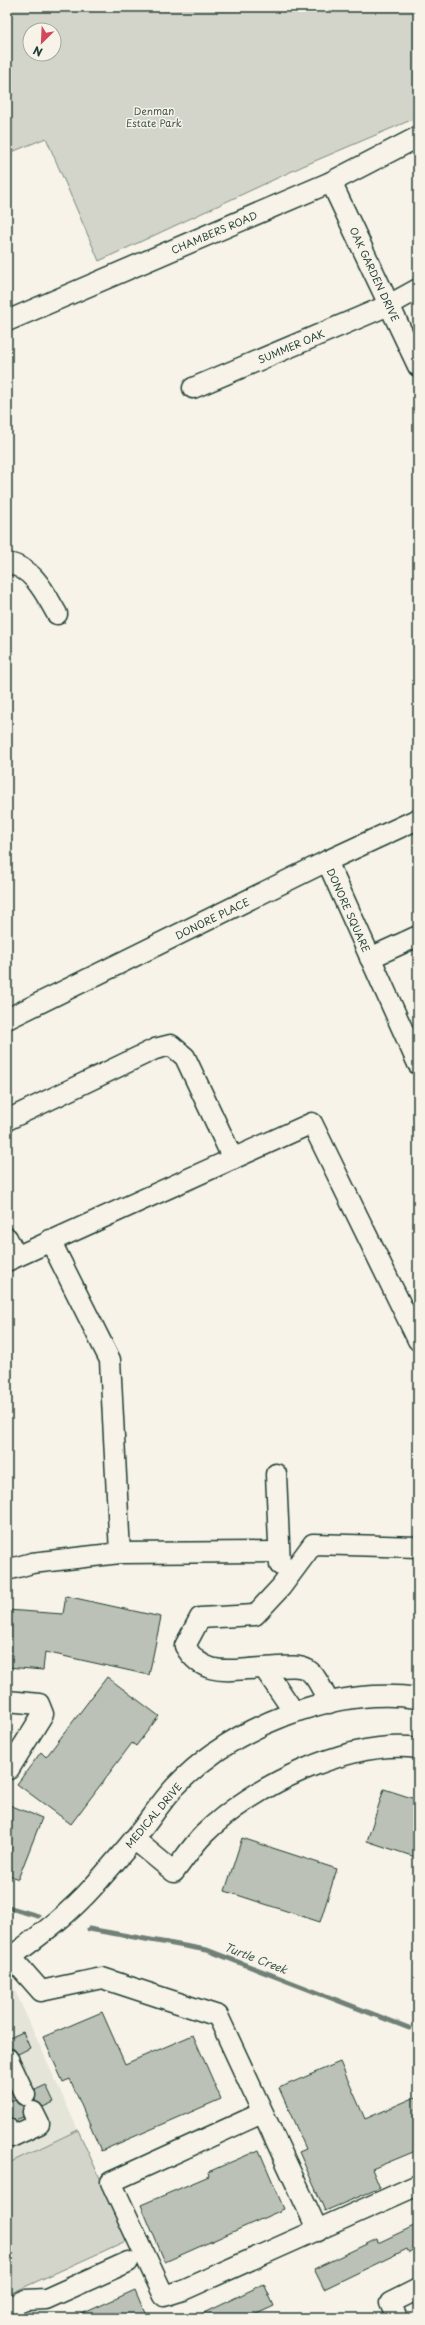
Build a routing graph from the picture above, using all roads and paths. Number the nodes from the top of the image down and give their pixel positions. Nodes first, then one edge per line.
1 (418, 137) edge
2 (331, 182) junction
3 (418, 289) edge
4 (389, 305) junction
5 (7, 321) edge
6 (418, 366) edge
7 (193, 388) dead end
8 (7, 563) edge
9 (57, 614) dead end
10 (418, 819) edge
11 (327, 861) junction
12 (418, 936) edge
13 (370, 958) junction
14 (7, 1019) edge
15 (418, 1064) edge
16 (7, 1120) edge
17 (233, 1159) junction
18 (7, 1238) edge
19 (50, 1240) junction
20 (11, 1259) edge
21 (418, 1340) edge
22 (276, 1474) dead end
23 (418, 1547) edge
24 (279, 1552) junction
25 (120, 1553) junction
26 (7, 1568) edge
27 (281, 1587) junction
28 (264, 1668) junction
29 (418, 1698) edge
30 (7, 1701) edge
31 (329, 1703) junction
32 (294, 1712) junction
33 (418, 1748) edge
34 (7, 1769) edge
35 (134, 1839) junction
36 (9, 1959) edge
37 (10, 2072) edge
38 (262, 2114) junction
39 (7, 2128) edge
40 (418, 2185) edge
41 (318, 2231) junction
42 (128, 2262) dead end
43 (418, 2289) edge
44 (7, 2308) edge
45 (397, 2318) edge

1 - 2 street, CHAMBERS ROAD
2 - 4 street, OAK GARDEN DRIVE
2 - 5 street, CHAMBERS ROAD
3 - 4 street, SUMMER OAK
4 - 6 street, OAK GARDEN DRIVE
4 - 7 street, SUMMER OAK
8 - 9 street
10 - 11 street, DONORE PLACE
11 - 13 street, DONORE SQUARE
11 - 14 street, DONORE PLACE
12 - 13 street, DONORE SQUARE
13 - 15 street, DONORE SQUARE
16 - 17 street
17 - 19 street
17 - 21 street
18 - 20 street
19 - 20 street
19 - 25 street
22 - 24 street
23 - 27 street
24 - 25 street
24 - 27 street
25 - 26 street
27 - 28 street
28 - 31 street
28 - 32 street
29 - 31 street, MEDICAL DRIVE
30 - 34 street
31 - 32 street, MEDICAL DRIVE
32 - 35 street, MEDICAL DRIVE
33 - 35 street
35 - 36 street, MEDICAL DRIVE
36 - 38 street
37 - 39 street
38 - 41 street
38 - 41 street
40 - 41 street
42 - 44 street
43 - 45 street

